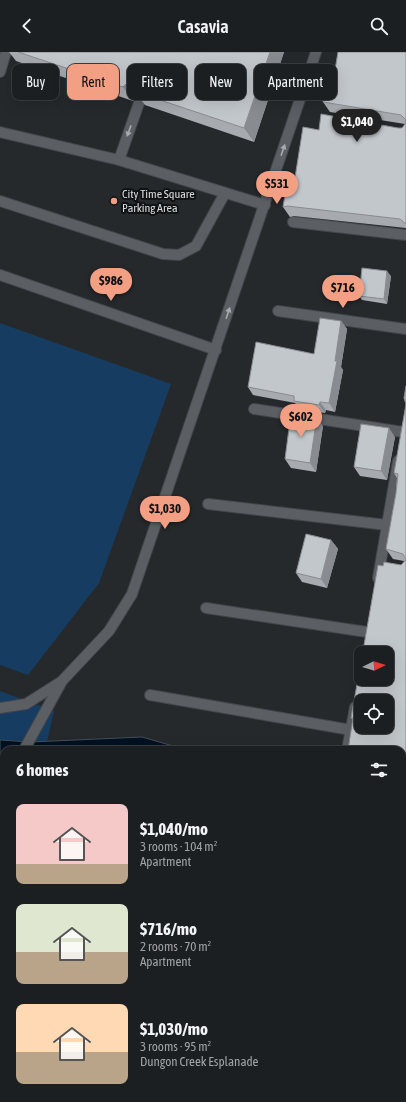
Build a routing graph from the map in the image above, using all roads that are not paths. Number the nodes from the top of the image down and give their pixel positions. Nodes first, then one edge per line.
1 (6, 52) edge
2 (316, 52) edge
3 (0, 72) edge
4 (139, 103) edge
5 (0, 132) edge
6 (119, 160) junction
7 (225, 194) junction
8 (0, 201) edge
9 (265, 205) junction
10 (292, 222) dead end
11 (406, 235) edge
12 (0, 275) edge
13 (278, 311) dead end
14 (406, 329) edge
15 (216, 350) junction
16 (254, 409) dead end
17 (405, 419) edge
18 (401, 439) junction
19 (208, 504) dead end
20 (387, 525) junction
21 (380, 563) junction
22 (393, 566) edge
23 (376, 586) edge
24 (206, 608) dead end
25 (368, 632) edge
26 (62, 680) junction
27 (150, 695) dead end
28 (0, 708) edge
29 (354, 712) edge
30 (351, 730) junction
31 (26, 746) edge
32 (348, 746) edge

1 - 3 street
9 -> 2 street
4 -> 6 street
5 - 6 street
6 - 7 street
7 - 8 street
7 - 9 street
15 -> 9 street
10 - 11 street
12 - 15 street
13 - 14 street
15 - 26 street
16 - 18 street
17 - 18 street
18 - 20 street
19 - 20 street
20 - 21 street
21 - 22 street
21 - 23 street
24 - 25 street
26 - 28 street
26 - 31 street
27 - 30 street
29 - 30 street
30 - 32 street

